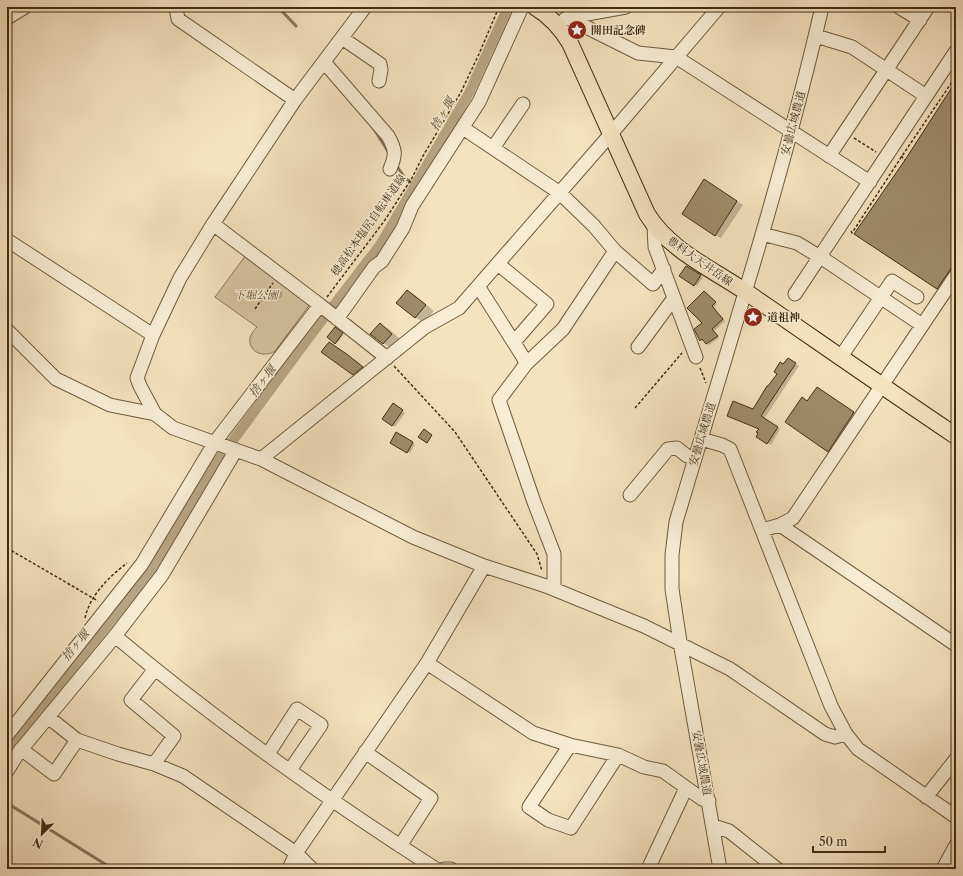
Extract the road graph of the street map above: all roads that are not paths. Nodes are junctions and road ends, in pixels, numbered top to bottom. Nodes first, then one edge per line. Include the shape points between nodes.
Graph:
1 (25, 7) edge
2 (176, 7) edge
3 (365, 7) edge
4 (522, 7) edge
5 (535, 7) edge
6 (626, 7) edge
7 (719, 7) edge
8 (822, 7) edge
9 (899, 7) edge
10 (928, 7) edge
11 (7, 18) edge
12 (563, 20) junction
13 (920, 20) junction
14 (816, 36) junction
15 (342, 38) junction
16 (956, 51) edge
17 (676, 57) junction
18 (324, 62) junction
19 (887, 70) junction
20 (379, 81) dead end
21 (926, 96) junction
22 (295, 100) junction
23 (523, 104) dead end
24 (463, 128) junction
25 (791, 132) junction
26 (611, 134) junction
27 (493, 148) junction
28 (829, 156) junction
29 (390, 169) dead end
30 (870, 182) junction
31 (560, 192) junction
32 (213, 224) junction
33 (654, 226) junction
34 (762, 234) junction
35 (7, 240) edge
36 (615, 251) junction
37 (820, 256) junction
38 (498, 264) junction
39 (664, 269) junction
40 (956, 275) edge
41 (478, 286) junction
42 (745, 292) junction
43 (795, 294) dead end
44 (881, 297) junction
45 (917, 297) dead end
46 (674, 298) junction
47 (322, 304) junction
48 (337, 319) junction
49 (922, 325) junction
50 (7, 330) edge
51 (153, 335) junction
52 (514, 342) junction
53 (638, 347) dead end
54 (696, 357) road end
55 (387, 358) junction
56 (840, 358) junction
57 (526, 364) junction
58 (881, 386) junction
59 (155, 414) junction
60 (956, 436) edge
61 (701, 439) junction
62 (217, 443) junction
63 (234, 450) junction
64 (687, 456) dead end
65 (261, 459) junction
66 (630, 495) dead end
67 (780, 525) junction
68 (762, 530) junction
69 (484, 566) junction
70 (550, 588) junction
71 (115, 636) junction
72 (680, 642) junction
73 (956, 645) edge
74 (427, 662) junction
75 (155, 669) junction
76 (48, 717) junction
77 (846, 734) junction
78 (7, 736) edge
79 (77, 740) junction
80 (570, 745) junction
81 (21, 749) junction
82 (366, 752) junction
83 (268, 754) junction
84 (618, 755) junction
85 (956, 759) edge
86 (154, 764) junction
87 (290, 770) junction
88 (7, 771) edge
89 (686, 788) junction
90 (926, 797) junction
91 (332, 801) junction
92 (708, 801) junction
93 (956, 817) edge
94 (713, 826) junction
95 (956, 845) edge
96 (400, 846) junction
97 (296, 853) junction
98 (289, 869) edge
99 (312, 869) edge
100 (436, 869) edge
101 (444, 869) edge
102 (451, 869) edge
103 (648, 869) edge
104 (720, 869) edge
105 (777, 869) edge
106 (943, 869) edge

1 - 11 street
2 - 22 street via 178,19
3 - 15 street
4 - 24 street via 479,102
5 - 12 main road, 豊科大天井岳線
6 - 12 street
7 - 17 street
8 - 14 street, 安曇広域農道
9 - 13 street
10 - 13 street
12 - 17 street via 576,22 638,53
12 - 26 main road, 豊科大天井岳線 via 565,33
13 - 19 street
14 - 19 street via 852,47
14 - 25 street, 安曇広域農道
15 - 18 street
15 - 20 street via 380,64
16 - 21 street
17 - 25 street
17 - 26 street
18 - 22 street
18 - 29 street via 388,136 394,146 395,158
19 - 21 street
19 - 28 street
21 - 30 street
22 - 32 street
23 - 27 street
24 - 27 street
24 - 48 street via 412,206 403,228 382,261 374,267
25 - 28 street
25 - 34 street, 安曇広域農道
26 - 31 street
26 - 33 main road, 豊科大天井岳線
27 - 31 street
28 - 30 street
30 - 37 street
31 - 36 street
31 - 38 street
32 - 47 street via 279,275
32 - 51 street via 180,278
33 - 39 street via 655,247
33 - 42 main road, 豊科大天井岳線 via 695,260
34 - 37 street via 797,242
34 - 42 street, 安曇広域農道
35 - 51 street
36 - 39 street via 653,284
36 - 57 street via 563,329
37 - 43 street
37 - 44 street
38 - 41 street
38 - 52 street via 547,304
39 - 46 street
40 - 49 street
41 - 52 street
41 - 55 street via 459,308 425,327
42 - 56 main road, 豊科大天井岳線
42 - 61 street, 安曇広域農道
44 - 45 street via 892,281
44 - 49 street
44 - 56 street
46 - 53 street
46 - 54 street
47 - 48 street
47 - 62 street
48 - 55 street
49 - 58 street
50 - 59 street via 56,379 110,405
51 - 59 street via 137,378
52 - 57 street
55 - 65 street
56 - 58 main road, 豊科大天井岳線
57 - 70 street via 499,400 554,554
58 - 60 main road, 豊科大天井岳線
58 - 67 street via 793,518
59 - 62 street via 173,428
61 - 68 street via 730,449
61 - 72 street, 安曇広域農道 via 676,522 672,555 672,590
62 - 63 street
62 - 78 street via 142,564
63 - 65 street
63 - 71 street via 162,575
64 - 66 street via 677,448 668,449
65 - 69 street via 413,537
67 - 68 street
67 - 73 street
68 - 77 street via 828,700
69 - 70 street
69 - 74 street
70 - 72 street
71 - 75 street
71 - 76 street
72 - 77 street via 730,669 825,734 835,737
72 - 92 street, 安曇広域農道
74 - 80 street via 533,733
74 - 82 street
75 - 83 street
75 - 86 street via 131,700 174,736
76 - 79 street
76 - 81 street
77 - 90 street via 858,749
79 - 81 street via 54,774
79 - 86 street
80 - 84 street
80 - 84 street via 529,807 548,820 571,828
81 - 88 street
82 - 91 street
82 - 96 street via 431,798
83 - 87 street
83 - 87 street via 297,709 321,725
84 - 89 street via 644,767 663,771
85 - 90 street
86 - 97 street via 183,776
87 - 91 street
89 - 92 street
89 - 103 street
90 - 93 street
91 - 96 street
91 - 97 street
92 - 94 street, 安曇広域農道
94 - 104 street, 安曇広域農道
94 - 105 street via 729,831
95 - 106 street
96 - 100 street
97 - 98 street
97 - 99 street
101 - 102 street

